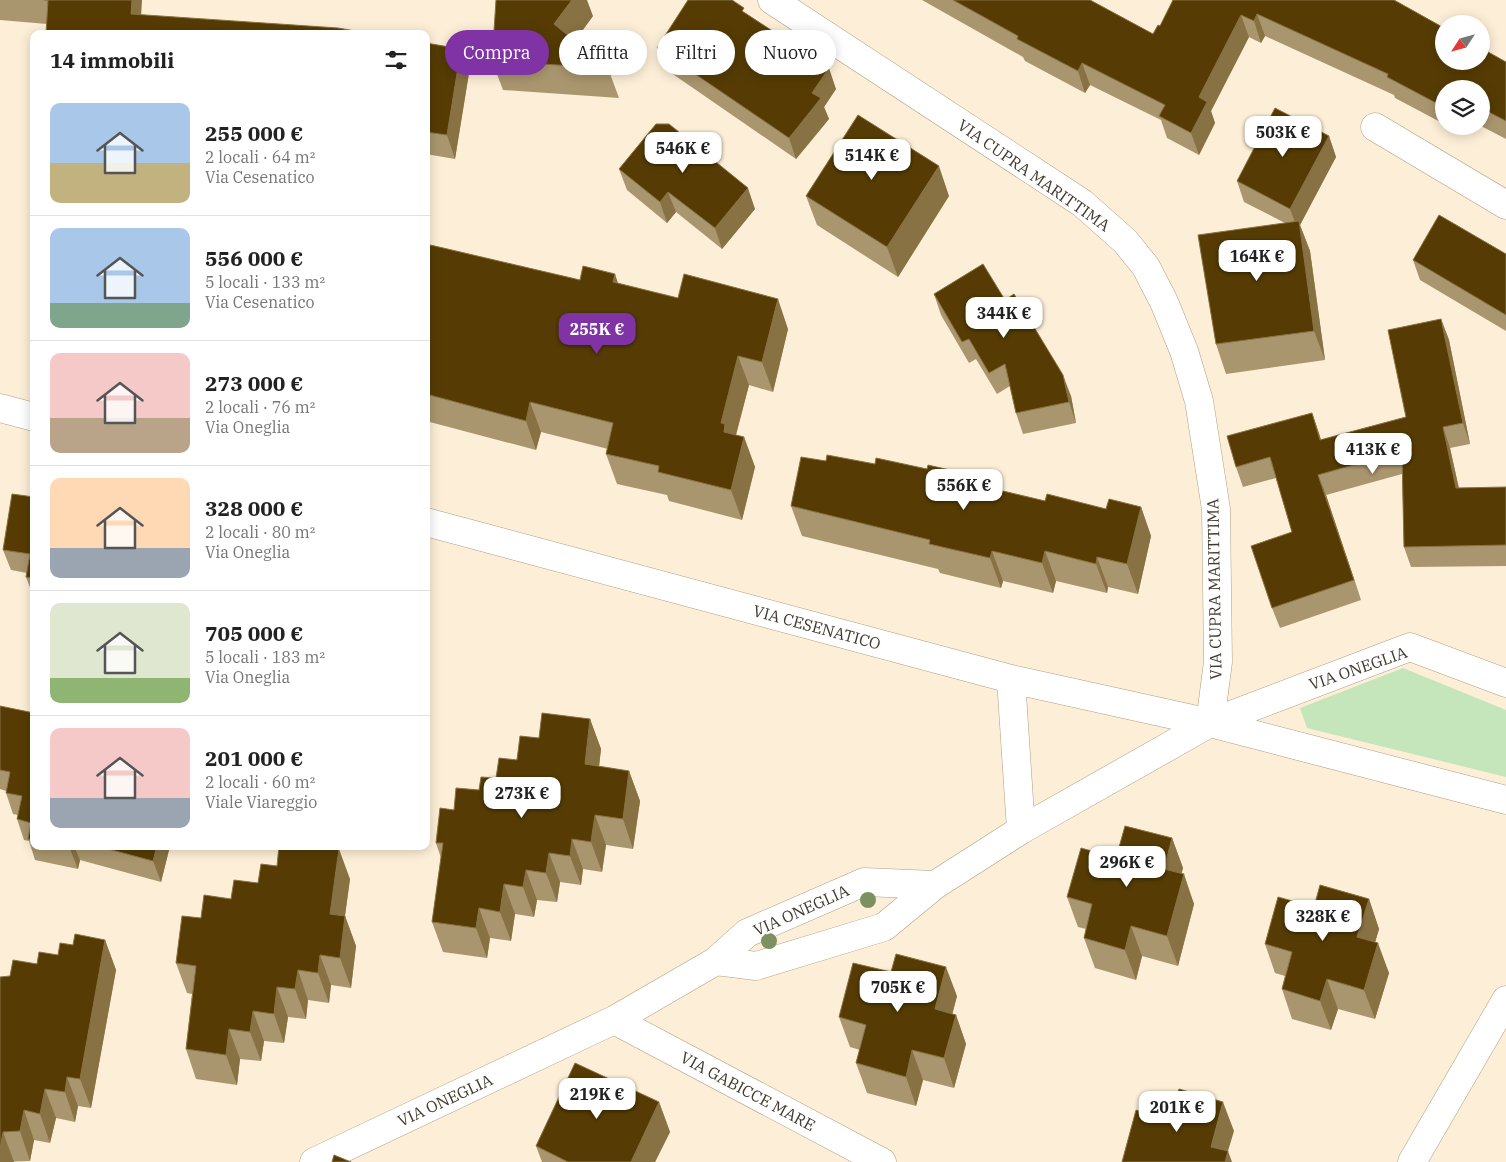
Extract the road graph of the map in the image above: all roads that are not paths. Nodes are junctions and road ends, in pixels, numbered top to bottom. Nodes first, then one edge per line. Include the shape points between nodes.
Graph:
1 (772, 0) edge
2 (1375, 127) dead end
3 (1506, 205) edge
4 (0, 408) edge
5 (30, 416) edge
6 (430, 523) edge
7 (1011, 679) junction
8 (1506, 683) edge
9 (1210, 723) junction
10 (1506, 800) edge
11 (1021, 830) junction
12 (935, 885) junction
13 (716, 961) junction
14 (1506, 1000) edge
15 (614, 1020) junction
16 (314, 1162) edge
17 (882, 1162) edge
18 (1412, 1162) edge

1 - 9 street, VIA CUPRA MARITTIMA via 1082,204 1126,241 1146,267 1184,351 1200,401 1214,499 1218,662
2 - 3 street
4 - 5 street
6 - 7 street, VIA CESENATICO
7 - 9 street, VIA CESENATICO
7 - 11 street
8 - 9 street, VIA ONEGLIA via 1410,647
9 - 10 street
9 - 11 street, VIA ONEGLIA
11 - 12 street, VIA ONEGLIA
12 - 13 street via 884,927 756,966
12 - 13 street, VIA ONEGLIA via 864,882 747,934
13 - 15 street, VIA ONEGLIA
14 - 18 street
15 - 16 street, VIA ONEGLIA
15 - 17 street, VIA GABICCE MARE

